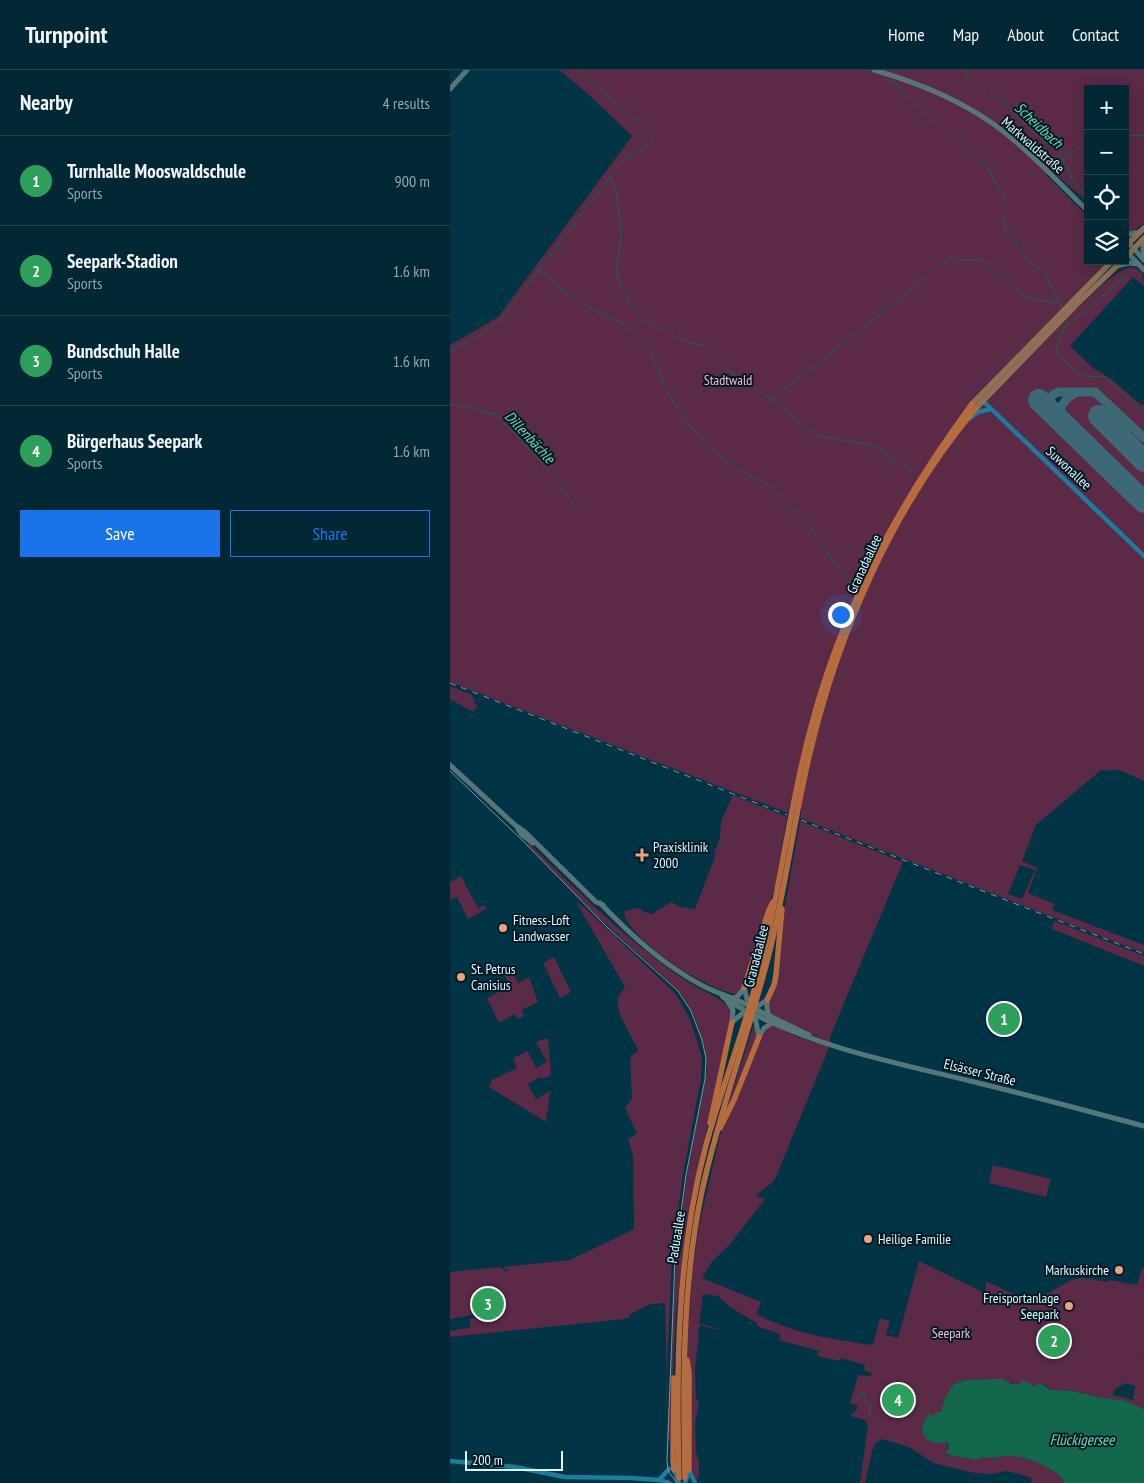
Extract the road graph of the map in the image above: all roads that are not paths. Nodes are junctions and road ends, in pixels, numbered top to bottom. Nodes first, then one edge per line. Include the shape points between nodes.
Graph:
1 (467, 70) edge
2 (874, 70) edge
3 (450, 89) edge
4 (1084, 207) edge
5 (1142, 230) edge
6 (1129, 234) edge
7 (1144, 238) edge
8 (1129, 246) edge
9 (1129, 249) edge
10 (1134, 249) junction
11 (1129, 252) edge
12 (1144, 258) edge
13 (1138, 264) junction
14 (1108, 265) edge
15 (1117, 266) joint
16 (1144, 270) edge
17 (989, 393) junction
18 (980, 399) junction
19 (974, 406) junction
20 (991, 409) junction
21 (966, 419) junction
22 (1144, 556) edge
23 (450, 765) edge
24 (796, 805) junction
25 (586, 892) junction
26 (779, 898) junction
27 (603, 905) junction
28 (610, 907) dead end
29 (612, 914) junction
30 (744, 988) junction
31 (730, 999) junction
32 (767, 1000) junction
33 (752, 1010) junction
34 (770, 1016) junction
35 (732, 1022) junction
36 (772, 1023) junction
37 (743, 1035) junction
38 (759, 1037) junction
39 (810, 1038) junction
40 (1144, 1126) edge
41 (716, 1134) junction
42 (706, 1147) junction
43 (684, 1346) junction
44 (678, 1359) junction
45 (450, 1461) edge
46 (690, 1470) junction
47 (679, 1478) edge
48 (657, 1482) edge
49 (669, 1483) edge
50 (695, 1483) edge

1 - 3 main road
2 - 4 main road, Markwaldstraße via 936,91 982,117 1024,150
5 - 6 main road
5 - 8 main road
7 - 10 main road
7 - 12 main road
9 - 10 main road
10 - 12 main road
11 - 13 main road
13 - 15 main road
13 - 16 main road
14 - 18 main road, Granadaallee
15 - 17 main road, Granadaallee
17 - 18 main road, Granadaallee
17 - 20 street
18 - 19 main road, Granadaallee
18 - 20 street, Suwonallee
19 - 21 highway, Granadaallee
19 - 24 highway, Granadaallee via 919,481 869,571 822,689 805,750
20 - 21 street
20 - 22 street, Suwonallee
21 - 24 highway, Granadaallee via 904,512 863,594 820,714
23 - 25 main road, Elsässer Straße
24 - 26 highway, Granadaallee
25 - 27 main road, Elsässer Straße
25 - 27 main road, Elsässer Straße via 596,896
26 - 30 highway via 769,910
26 - 32 highway via 782,918 776,975
26 - 33 highway, Granadaallee
27 - 29 main road, Elsässer Straße
28 - 29 main road
29 - 31 main road, Elsässer Straße via 651,953 685,976
30 - 31 main road via 738,996
30 - 33 main road
31 - 33 main road, Elsässer Straße
31 - 35 main road
32 - 33 main road
32 - 34 main road
33 - 34 main road, Elsässer Straße
33 - 35 main road
33 - 36 main road, Elsässer Straße
33 - 37 highway, Paduaallee
33 - 38 main road
34 - 39 main road, Elsässer Straße
35 - 42 highway
36 - 38 main road
36 - 39 main road, Elsässer Straße
37 - 41 highway, Paduaallee
37 - 42 highway, Paduaallee
38 - 41 highway
39 - 40 main road, Elsässer Straße via 868,1057
41 - 43 highway, Paduaallee via 694,1238
42 - 44 highway, Paduaallee via 684,1268
43 - 46 highway via 689,1373
43 - 47 highway, Paduaallee
44 - 47 highway, Paduaallee
44 - 47 highway via 673,1396 673,1460
45 - 48 street via 515,1467 564,1476 623,1477
46 - 47 street
46 - 50 street
47 - 48 street
48 - 49 street

